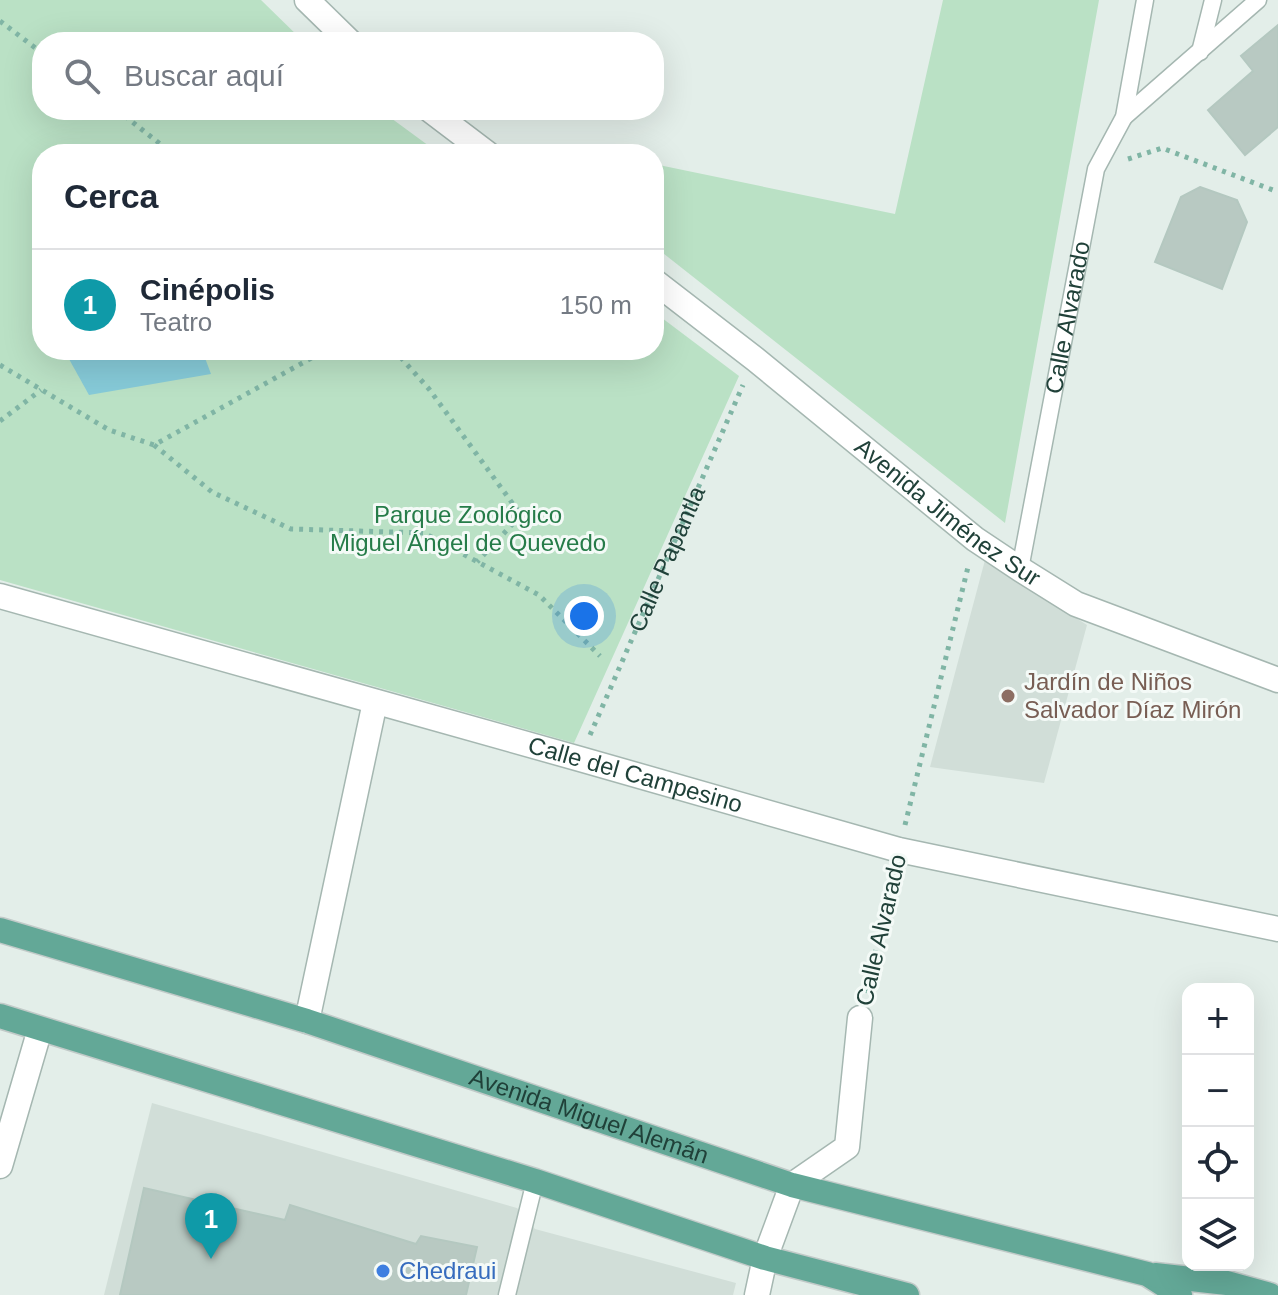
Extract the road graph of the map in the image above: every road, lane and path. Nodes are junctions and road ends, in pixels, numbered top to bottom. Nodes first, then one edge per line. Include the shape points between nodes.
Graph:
1 (307, 0) edge
2 (1145, 0) edge
3 (1213, 0) edge
4 (1258, 0) edge
5 (0, 21) edge
6 (340, 32) edge
7 (32, 45) edge
8 (1200, 52) junction
9 (1124, 117) junction
10 (130, 120) edge
11 (443, 120) edge
12 (160, 144) edge
13 (475, 144) edge
14 (1096, 169) junction
15 (1278, 192) edge
16 (664, 289) edge
17 (755, 359) junction
18 (308, 360) edge
19 (403, 360) edge
20 (0, 365) edge
21 (41, 390) junction
22 (0, 421) edge
23 (154, 445) junction
24 (975, 539) junction
25 (477, 562) junction
26 (1020, 569) junction
27 (0, 596) edge
28 (600, 656) dead end
29 (1278, 680) edge
30 (375, 702) junction
31 (580, 759) junction
32 (899, 850) junction
33 (1278, 929) edge
34 (0, 930) edge
35 (0, 1016) edge
36 (860, 1018) joint
37 (307, 1021) junction
38 (40, 1029) junction
39 (1, 1162) edge
40 (535, 1181) junction
41 (792, 1185) junction
42 (765, 1258) junction
43 (1147, 1274) junction
44 (507, 1295) edge
45 (757, 1295) edge
46 (907, 1295) edge
47 (1180, 1295) edge
48 (1270, 1295) edge

1 - 6 street
2 - 9 lane, Calle Alvarado
3 - 8 lane
4 - 8 lane, Calle Alvarado
5 - 7 path
8 - 9 lane, Calle Alvarado
9 - 14 lane, Calle Alvarado
10 - 12 path
11 - 13 street
14 - 15 path via 1162,148
14 - 26 lane, Calle Alvarado
16 - 17 street, Avenida Jiménez Sur
17 - 24 street, Avenida Jiménez Sur
17 - 31 path, Calle Papantla
18 - 23 path
19 - 25 path via 521,515
20 - 21 path
21 - 22 path
21 - 23 path via 109,430
23 - 25 path via 212,492 291,529 424,533
24 - 26 street, Avenida Jiménez Sur
24 - 32 path, Calle Alvarado
25 - 28 path via 539,595
26 - 29 street, Avenida Jiménez Sur via 1076,604
27 - 30 street, Calle del Campesino
30 - 31 street, Calle del Campesino
30 - 37 street
31 - 32 street, Calle del Campesino
32 - 33 street, Calle del Campesino
32 - 36 path, Calle Alvarado
34 - 37 main road, Avenida Miguel Alemán
35 - 38 main road
36 - 41 street, Calle Alvarado via 847,1147
37 - 41 main road, Avenida Miguel Alemán
38 - 39 street
38 - 40 main road
40 - 42 main road
40 - 44 lane
41 - 42 street
41 - 43 main road, Avenida Miguel Alemán
42 - 45 street
42 - 46 main road
43 - 47 main road, Avenida Miguel Alemán
43 - 48 main road via 1227,1283

